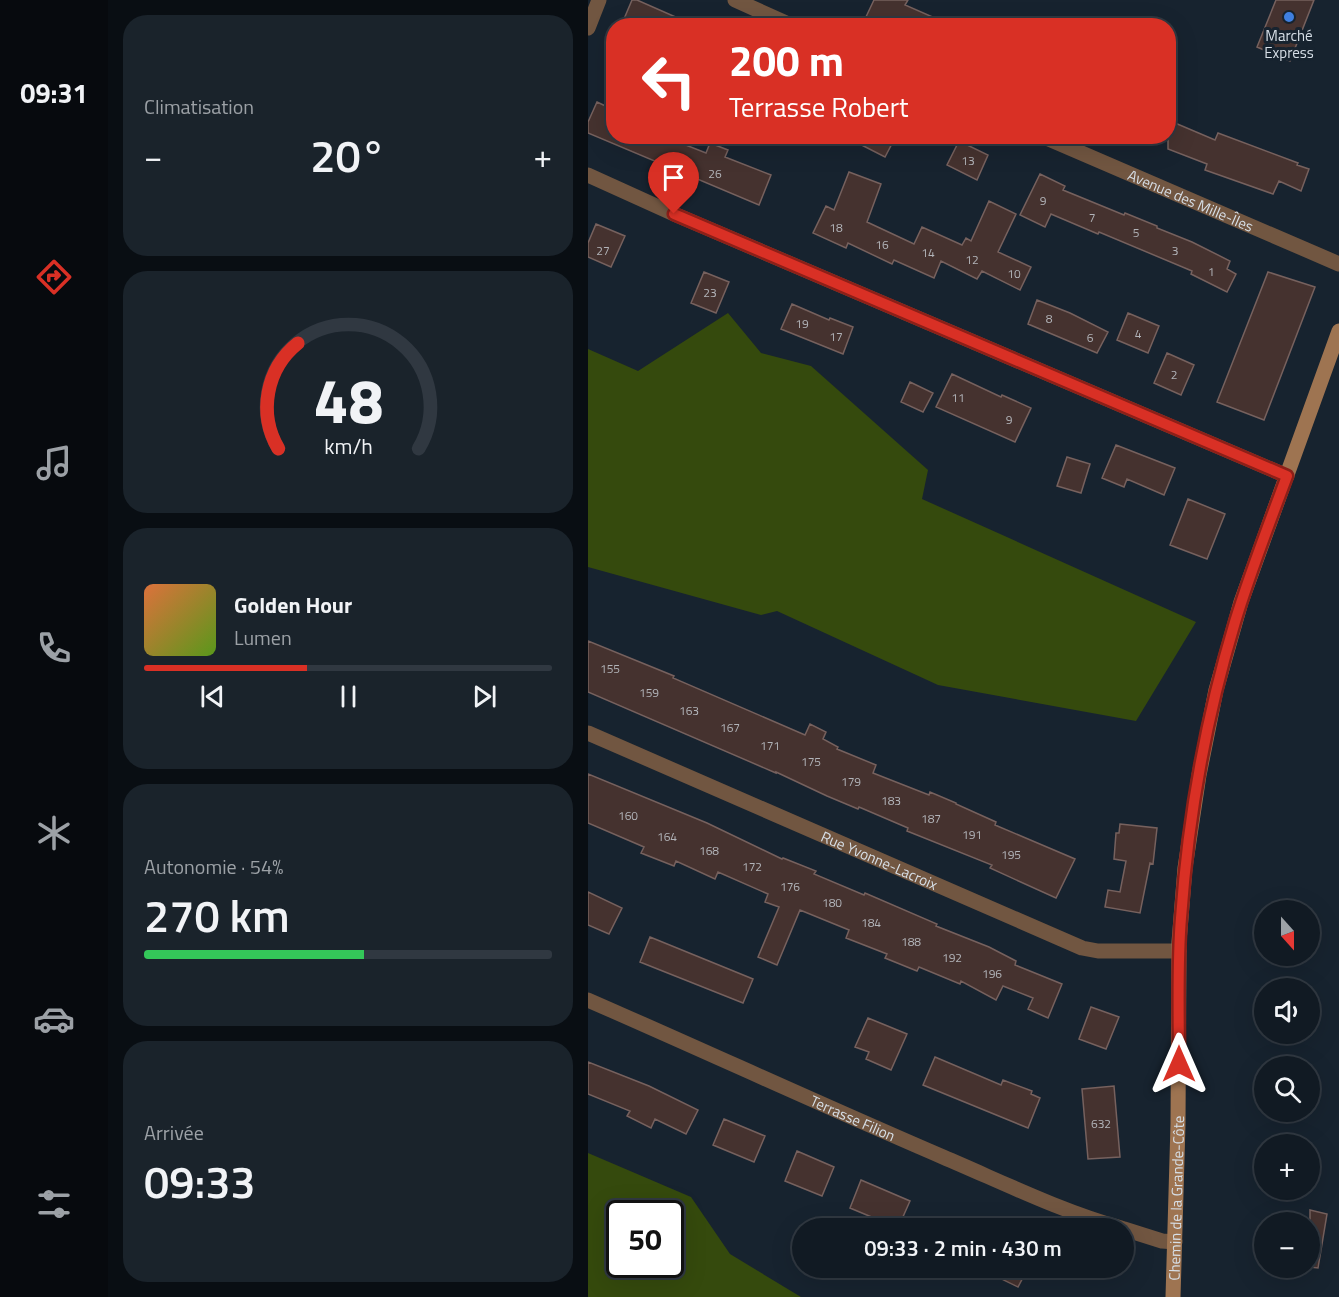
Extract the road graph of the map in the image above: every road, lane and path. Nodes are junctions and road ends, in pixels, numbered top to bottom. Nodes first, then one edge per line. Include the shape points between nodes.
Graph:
1 (599, 0) edge
2 (735, 0) edge
3 (775, 18) edge
4 (588, 28) edge
5 (1061, 144) edge
6 (588, 175) edge
7 (1339, 264) edge
8 (1339, 332) edge
9 (1287, 476) junction
10 (588, 733) edge
11 (1179, 951) junction
12 (588, 1000) edge
13 (1092, 1218) edge
14 (1134, 1233) edge
15 (1175, 1242) junction
16 (1173, 1297) edge

1 - 4 street
2 - 3 street
5 - 7 street, Avenue des Mille-Îles
6 - 9 street
8 - 9 main road, Chemin de la Grande-Côte
9 - 11 main road, Chemin de la Grande-Côte via 1241,602 1216,690 1192,820
10 - 11 street, Rue Yvonne-Lacroix via 1074,945 1098,951
11 - 15 main road, Chemin de la Grande-Côte
12 - 13 street, Terrasse Filion via 871,1127
14 - 15 street, Terrasse Filion
15 - 16 main road, Chemin de la Grande-Côte

